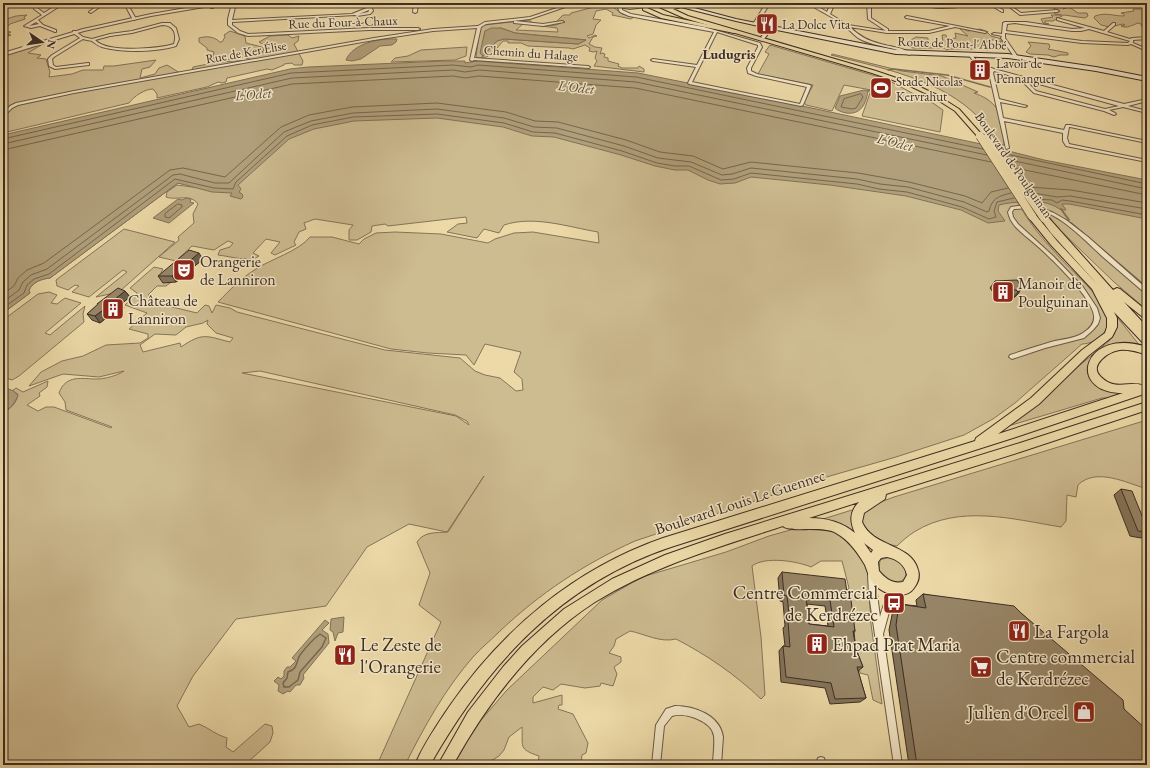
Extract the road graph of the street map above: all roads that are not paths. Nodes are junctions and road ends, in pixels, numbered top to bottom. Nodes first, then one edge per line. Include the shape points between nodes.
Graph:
1 (11, 3) edge
2 (62, 3) edge
3 (80, 3) edge
4 (87, 3) edge
5 (125, 3) edge
6 (245, 3) edge
7 (372, 3) edge
8 (416, 3) edge
9 (575, 3) edge
10 (589, 3) edge
11 (603, 3) edge
12 (691, 3) edge
13 (752, 3) edge
14 (810, 3) edge
15 (833, 3) edge
16 (869, 3) edge
17 (920, 3) edge
18 (971, 3) edge
19 (985, 3) edge
20 (1069, 3) edge
21 (20, 4) edge
22 (103, 4) edge
23 (221, 4) edge
24 (234, 4) edge
25 (991, 4) edge
26 (658, 5) edge
27 (1008, 5) junction
28 (15, 6) dead end
29 (621, 6) junction
30 (645, 6) edge
31 (682, 6) junction
32 (35, 8) dead end
33 (191, 8) junction
34 (370, 8) junction
35 (628, 8) junction
36 (1057, 11) dead end
37 (91, 12) dead end
38 (415, 12) dead end
39 (1002, 12) dead end
40 (627, 14) junction
41 (828, 14) junction
42 (44, 15) junction
43 (353, 15) junction
44 (718, 15) junction
45 (907, 16) dead end
46 (134, 19) junction
47 (1058, 19) dead end
48 (36, 20) junction
49 (230, 21) junction
50 (515, 21) junction
51 (562, 22) dead end
52 (754, 24) junction
53 (1114, 24) dead end
54 (40, 25) junction
55 (480, 26) junction
56 (848, 26) junction
57 (955, 26) junction
58 (771, 27) junction
59 (1089, 28) junction
60 (55, 31) dead end
61 (716, 31) junction
62 (734, 31) junction
63 (890, 32) junction
64 (984, 32) dead end
65 (1003, 32) junction
66 (1105, 32) junction
67 (78, 34) junction
68 (994, 34) dead end
69 (764, 37) junction
70 (1147, 38) edge
71 (92, 40) junction
72 (1131, 42) junction
73 (173, 46) junction
74 (178, 47) dead end
75 (1147, 50) edge
76 (909, 54) junction
77 (970, 54) junction
78 (3, 55) edge
79 (1016, 57) junction
80 (653, 60) dead end
81 (88, 64) dead end
82 (698, 66) junction
83 (588, 67) dead end
84 (992, 70) junction
85 (1027, 79) junction
86 (1147, 79) edge
87 (997, 100) junction
88 (1147, 100) edge
89 (1025, 106) dead end
90 (1124, 106) junction
91 (1105, 110) junction
92 (1147, 112) edge
93 (1114, 114) dead end
94 (3, 116) edge
95 (1002, 118) junction
96 (1065, 132) junction
97 (1147, 142) edge
98 (1007, 148) dead end
99 (1147, 161) edge
100 (1068, 246) junction
101 (1096, 289) junction
102 (1147, 292) edge
103 (1147, 316) edge
104 (1147, 332) edge
105 (1147, 342) edge
106 (1147, 351) edge
107 (1012, 357) dead end
108 (1147, 388) edge
109 (1147, 406) edge
110 (975, 445) junction
111 (897, 485) junction
112 (772, 525) junction
113 (887, 551) junction
114 (872, 566) junction
115 (897, 589) junction
116 (879, 632) junction
117 (422, 765) edge
118 (445, 765) edge
119 (656, 765) edge
120 (717, 765) edge
121 (898, 765) edge

1 - 21 street
2 - 3 street
2 - 21 street
2 - 42 street
4 - 22 street
5 - 22 street
5 - 46 street
6 - 24 street
7 - 34 street
8 - 38 street
9 - 50 street via 532,18
10 - 11 street
11 - 29 street
11 - 29 street
12 - 31 main road
12 - 44 main road, Route de Pont-l'Abbé
13 - 52 street via 765,8
14 - 41 street
15 - 41 street
16 - 63 street via 869,18
17 - 18 street via 934,7
19 - 25 street
20 - 27 street
21 - 28 street
22 - 37 street
23 - 24 street
23 - 33 street
23 - 33 street
24 - 49 street
25 - 27 street
25 - 39 street
26 - 31 main road
26 - 35 street
26 - 62 main road, Boulevard de Poulguinan
27 - 36 street via 1020,14
29 - 35 street
29 - 40 street via 621,11
30 - 35 street
30 - 62 main road via 661,16
31 - 44 main road, Route de Pont-l'Abbé
31 - 69 main road, Boulevard de Poulguinan via 681,11 686,14
32 - 42 street
33 - 46 street
34 - 43 street
34 - 43 street via 370,15
35 - 40 street via 625,11
40 - 61 street
41 - 56 street
42 - 48 street
43 - 49 street
44 - 52 main road, Route de Pont-l'Abbé
45 - 57 street
46 - 67 street
47 - 59 street
48 - 54 street
48 - 54 street via 26,26
49 - 55 street, Rue du Four-à-Chaux via 239,32 255,35
50 - 51 street via 518,24 543,25
50 - 55 street
52 - 58 main road, Route de Pont-l'Abbé
53 - 66 street
54 - 60 street
55 - 83 street, Chemin du Halage via 473,60
55 - 94 street, Rue de Ker Élise via 433,30 74,92 17,104
56 - 63 street
56 - 76 street via 854,34 862,38
57 - 63 street via 929,32
57 - 64 street
58 - 69 main road
58 - 76 main road, Route de Pont-l'Abbé
59 - 65 street via 1068,29 1010,22 1005,23
59 - 66 street
61 - 82 street
61 - 82 street via 760,45 749,68 751,73 809,86 801,105 690,83
62 - 101 main road, Boulevard de Poulguinan, bridge via 912,85 952,107 980,136 1046,235
65 - 68 street
65 - 72 street via 1082,42
65 - 79 street
66 - 72 street
67 - 71 street
67 - 78 street
67 - 81 street via 50,59 51,66 55,68
69 - 100 main road, Boulevard de Poulguinan, bridge via 894,74 929,88 964,110 975,119 1044,218
70 - 72 street
71 - 73 street via 101,46 122,49
71 - 73 street via 168,24 177,35
72 - 75 street
73 - 74 street
76 - 77 main road, Route de Pont-l'Abbé
77 - 79 main road, Route de Pont-l'Abbé
77 - 84 street via 977,64
79 - 86 main road, Route de Pont-l'Abbé
80 - 82 street
84 - 85 street
84 - 87 street
85 - 90 street
85 - 91 street via 1026,83 1035,92
87 - 89 street
87 - 95 street
88 - 90 street
90 - 91 street
90 - 92 street
91 - 93 street
95 - 96 street
95 - 98 street
96 - 97 street via 1066,126 1070,126
96 - 99 street via 1067,145
100 - 103 main road
100 - 104 main road, Boulevard de Poulguinan
101 - 105 main road, Boulevard de Poulguinan
101 - 110 main road via 1112,318 1109,335 1035,401
102 - 107 street via 1059,218 1033,208 1014,208 1010,212 1014,221 1071,278 1093,304 1097,319 1085,335
106 - 108 main road via 1129,346 1114,347 1097,359 1092,370 1099,382 1111,388
108 - 110 main road, Boulevard Louis Le Guennec via 1069,416
109 - 111 main road, Boulevard Louis Le Guennec
110 - 117 main road, Boulevard Louis Le Guennec via 658,546 595,576 537,616 490,663 452,713
111 - 112 main road, Boulevard Louis Le Guennec
111 - 113 main road via 867,503 860,509 857,518 865,537
112 - 114 main road via 813,522 838,528 856,540
112 - 118 main road, Boulevard Louis Le Guennec via 649,567 573,610 553,626 507,673 477,711
113 - 114 main road via 874,556
113 - 115 main road via 898,554 912,568 911,584 903,589
114 - 115 main road via 879,581
114 - 116 street
115 - 116 street via 888,603
116 - 121 street
119 - 120 street via 660,725 669,712 678,710 699,716 715,728 718,735

